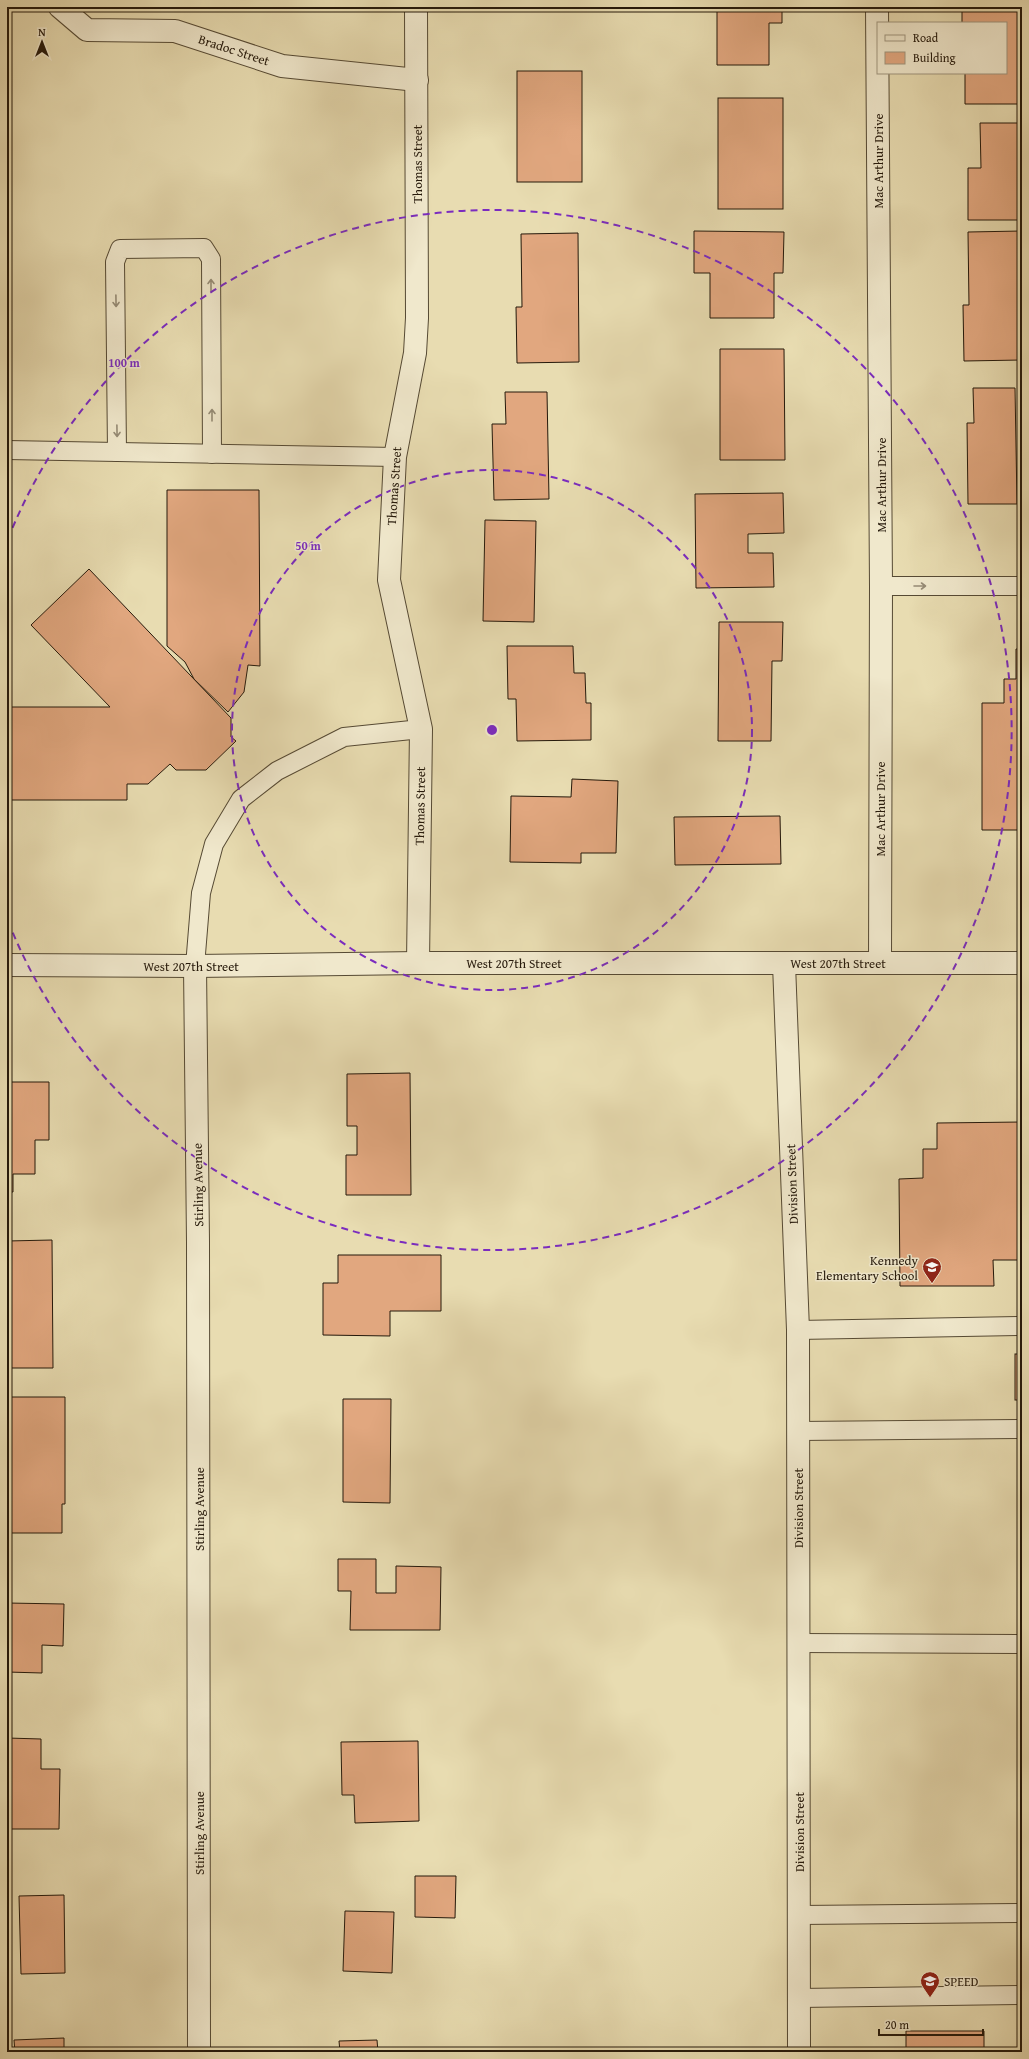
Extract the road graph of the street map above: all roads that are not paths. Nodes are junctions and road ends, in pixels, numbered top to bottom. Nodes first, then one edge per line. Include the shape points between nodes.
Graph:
1 (60, 7) edge
2 (416, 7) edge
3 (877, 7) edge
4 (877, 22) edge
5 (877, 74) edge
6 (417, 80) junction
7 (7, 450) edge
8 (117, 452) junction
9 (212, 454) junction
10 (395, 457) junction
11 (881, 586) junction
12 (1022, 586) edge
13 (421, 729) junction
14 (418, 963) junction
15 (880, 963) junction
16 (1022, 963) edge
17 (784, 964) junction
18 (7, 965) edge
19 (195, 966) junction
20 (1022, 1326) edge
21 (798, 1330) junction
22 (1022, 1429) edge
23 (798, 1431) junction
24 (798, 1643) junction
25 (1022, 1644) edge
26 (1022, 1913) edge
27 (799, 1915) junction
28 (1022, 1995) edge
29 (799, 1998) junction
30 (199, 2052) edge
31 (799, 2052) edge

1 - 6 street, Bradoc Street via 87,30 175,31 282,66
2 - 6 street, Thomas Street
3 - 4 street, Mac Arthur Drive
5 - 11 street, Mac Arthur Drive
6 - 10 street, Thomas Street via 417,318 414,354
7 - 8 lane
8 - 9 lane
9 -> 8 lane via 211,259 204,248 120,249 115,262
9 - 10 lane
10 - 13 street, Thomas Street via 388,580
11 -> 12 lane
11 - 15 street, Mac Arthur Drive
13 - 14 street, Thomas Street
13 - 19 lane via 344,737 277,771 241,799 214,844 201,893
14 - 17 street, West 207th Street
14 - 19 street, West 207th Street
15 - 16 street, West 207th Street
15 - 17 street, West 207th Street
17 - 21 street, Division Street
18 - 19 street, West 207th Street
19 - 30 street, Stirling Avenue
20 - 21 lane
21 - 23 street, Division Street
22 - 23 lane
23 - 24 street, Division Street
24 - 25 lane
24 - 27 street, Division Street
26 - 27 lane
27 - 29 street, Division Street
28 - 29 lane
29 - 31 street, Division Street

